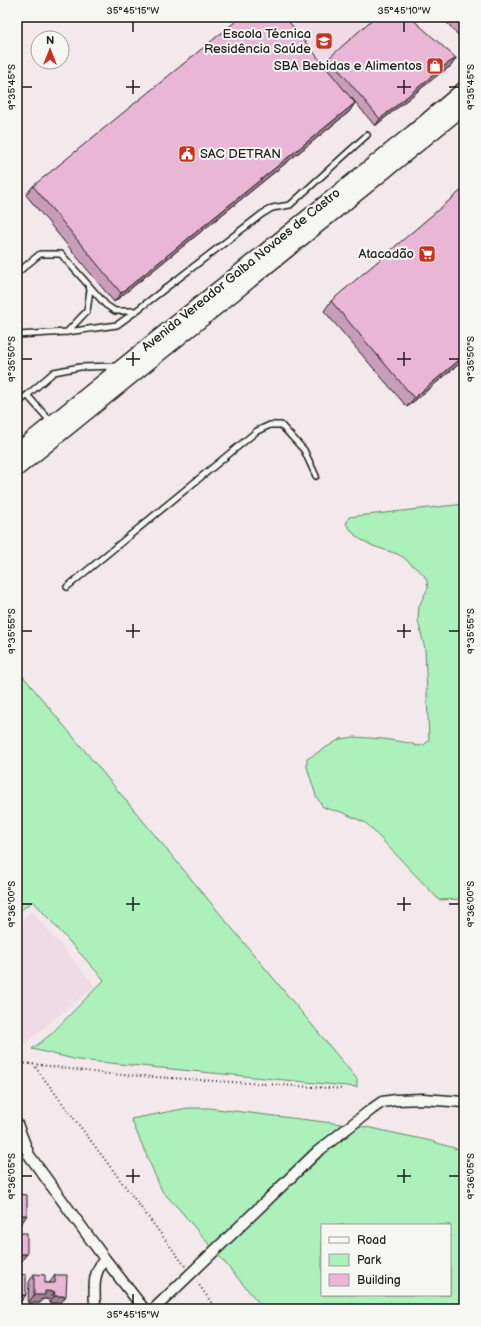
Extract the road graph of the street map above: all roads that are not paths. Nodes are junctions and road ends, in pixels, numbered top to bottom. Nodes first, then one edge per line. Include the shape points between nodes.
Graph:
1 (464, 89) edge
2 (464, 107) edge
3 (367, 135) dead end
4 (17, 273) edge
5 (89, 286) junction
6 (136, 311) junction
7 (67, 332) junction
8 (17, 335) edge
9 (122, 366) junction
10 (27, 395) junction
11 (17, 404) edge
12 (51, 422) junction
13 (61, 433) junction
14 (17, 451) edge
15 (17, 469) edge
16 (316, 476) dead end
17 (67, 587) dead end
18 (464, 1102) edge
19 (17, 1124) edge
20 (105, 1259) junction
21 (95, 1309) edge
22 (144, 1309) edge
23 (154, 1309) edge

1 - 9 street, Avenida Vereador Galba Novaes de Castro
2 - 13 street, Avenida Vereador Galba Novaes de Castro
3 - 6 lane via 290,204 272,208 262,214
4 - 5 lane via 40,254 61,254
5 - 6 lane via 115,311
5 - 7 lane via 87,311
6 - 7 lane via 117,325
7 - 8 lane
9 - 10 lane via 80,366 54,372
9 - 12 street, Avenida Vereador Galba Novaes de Castro
10 - 11 lane
10 - 12 lane
12 - 13 lane
12 - 14 street, Avenida Vereador Galba Novaes de Castro
13 - 15 street, Avenida Vereador Galba Novaes de Castro
16 - 17 lane via 304,450 281,425 270,425 257,431
18 - 23 street via 423,1099 382,1102 317,1152
19 - 20 street via 29,1155
20 - 21 street via 95,1276
20 - 22 street

